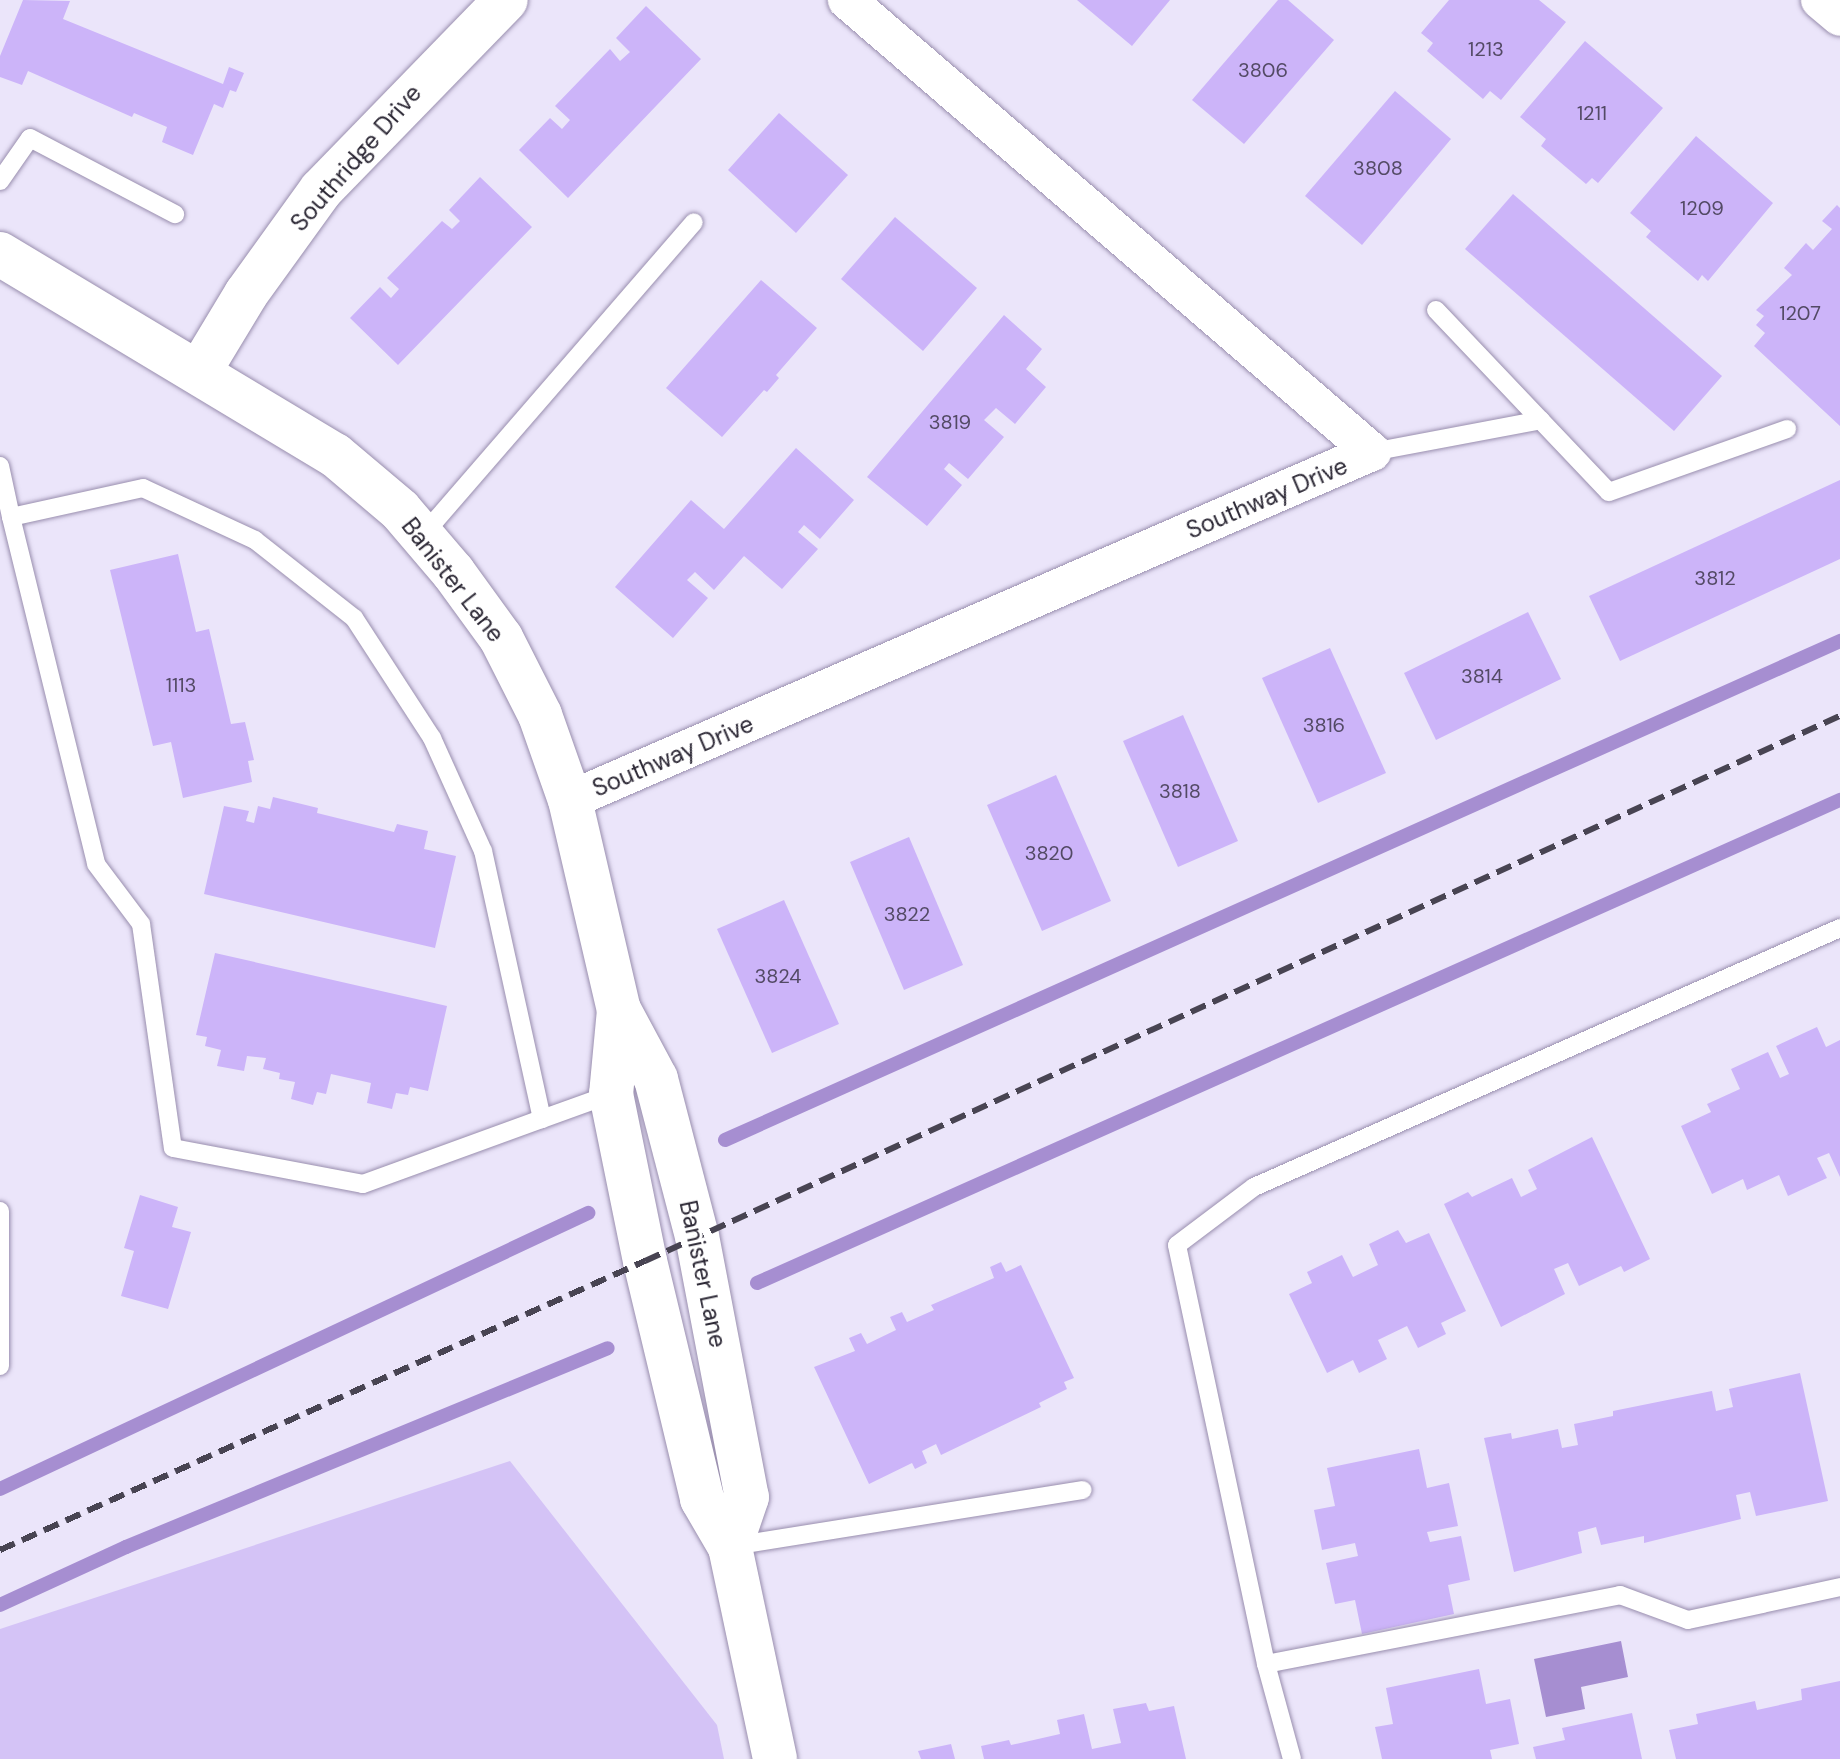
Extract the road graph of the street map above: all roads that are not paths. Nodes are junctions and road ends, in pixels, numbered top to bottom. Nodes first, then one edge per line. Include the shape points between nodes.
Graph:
1 (506, 0) edge
2 (847, 0) edge
3 (1820, 0) edge
4 (1840, 17) edge
5 (0, 181) edge
6 (175, 214) dead end
7 (694, 222) dead end
8 (0, 254) edge
9 (1436, 310) dead end
10 (199, 372) junction
11 (1541, 420) junction
12 (1787, 429) dead end
13 (1372, 452) junction
14 (0, 466) edge
15 (11, 517) junction
16 (422, 536) junction
17 (570, 800) junction
18 (1840, 928) edge
19 (619, 1010) junction
20 (611, 1094) junction
21 (542, 1119) junction
22 (0, 1211) edge
23 (0, 1366) edge
24 (1083, 1490) dead end
25 (730, 1547) junction
26 (1840, 1587) edge
27 (1266, 1664) junction
28 (775, 1759) edge
29 (1292, 1759) edge

1 - 10 street, Southridge Drive via 321,190 246,294
2 - 13 street, Southway Drive
3 - 4 street
5 - 6 lane via 30,138
7 - 16 lane
8 - 10 street, Banister Lane
9 - 11 lane
10 - 16 street, Banister Lane via 335,455 400,510
11 - 12 lane via 1609,492
11 - 13 lane
13 - 17 street, Southway Drive
14 - 15 lane
15 - 21 lane via 143,488 255,540 354,618 432,738 483,851
15 - 21 lane via 96,864 141,924 173,1148 363,1184
16 - 17 street, Banister Lane via 501,638 540,715
17 - 19 street, Banister Lane
18 - 27 lane via 1254,1187 1177,1245
19 - 20 street, Banister Lane
19 - 25 street, Banister Lane via 656,1079 697,1236 747,1497
20 - 21 lane
20 - 25 street, Banister Lane via 702,1499
22 - 23 lane
24 - 25 lane
25 - 28 street, Banister Lane
26 - 27 lane via 1688,1620 1620,1595
27 - 29 lane

